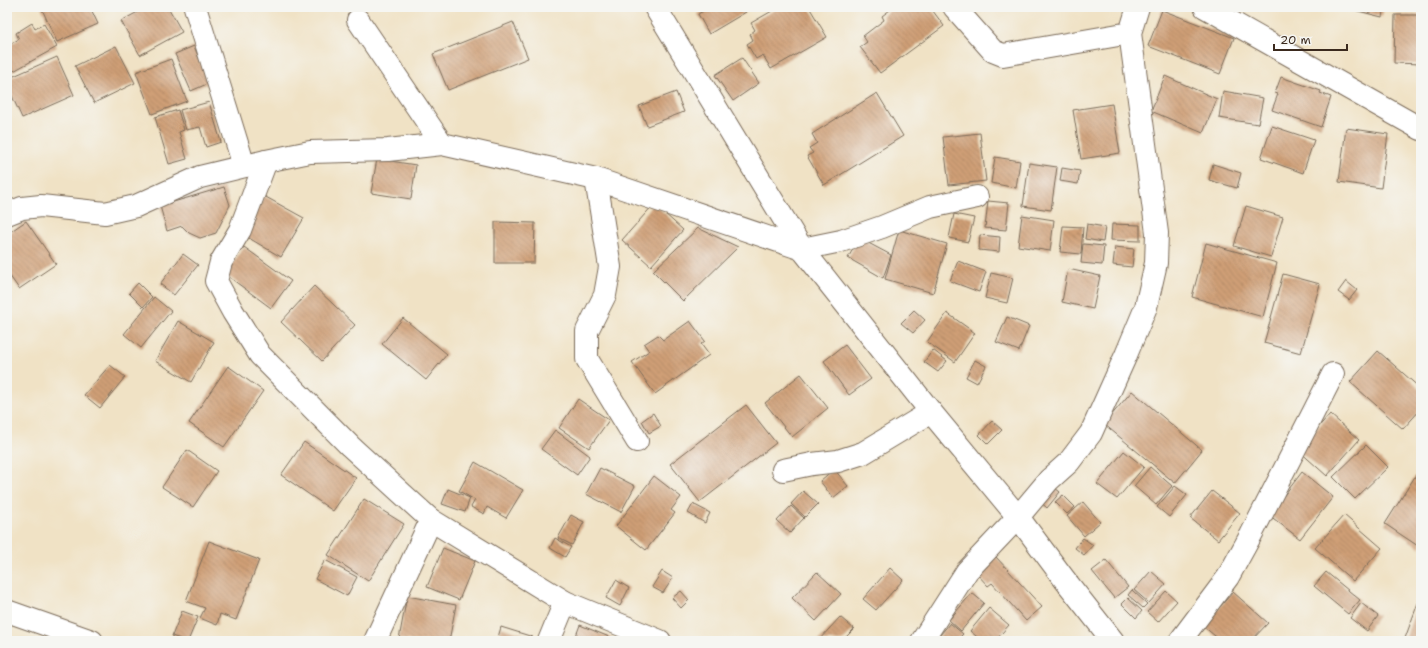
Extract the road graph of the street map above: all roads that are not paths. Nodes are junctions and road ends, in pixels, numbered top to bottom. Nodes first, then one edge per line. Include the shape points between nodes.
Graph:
1 (195, 7) edge
2 (655, 7) edge
3 (954, 7) edge
4 (1138, 7) edge
5 (1205, 7) edge
6 (358, 20) dead end
7 (1130, 33) junction
8 (1421, 129) edge
9 (442, 144) junction
10 (266, 161) junction
11 (244, 166) junction
12 (596, 179) junction
13 (977, 197) dead end
14 (7, 214) edge
15 (802, 249) junction
16 (1333, 374) dead end
17 (930, 412) junction
18 (637, 441) dead end
19 (783, 470) dead end
20 (1018, 517) junction
21 (432, 520) junction
22 (565, 602) junction
23 (7, 611) edge
24 (92, 641) edge
25 (375, 641) edge
26 (549, 641) edge
27 (660, 641) edge
28 (922, 641) edge
29 (1113, 641) edge
30 (1180, 641) edge

1 - 11 street
2 - 15 street
3 - 7 street via 993,51 1003,55
4 - 7 street
5 - 8 street
6 - 9 street
7 - 20 street via 1157,233 1156,263 1146,307 1091,433 1069,462 1049,480
9 - 10 street via 388,150 310,152
9 - 12 street
10 - 11 street
10 - 21 street via 240,230 221,262 216,281 260,355 350,446
11 - 14 street via 200,177 136,206 121,210 105,213 41,206 22,208
12 - 15 street
12 - 18 street via 610,267 605,295 587,331 587,359
13 - 15 street via 930,207 846,239
15 - 17 street
16 - 30 street via 1252,535 1228,577
17 - 19 street via 863,453 838,461
17 - 20 street
20 - 28 street via 967,571
20 - 29 street
21 - 22 street
21 - 25 street
22 - 26 street
22 - 27 street
23 - 24 street

